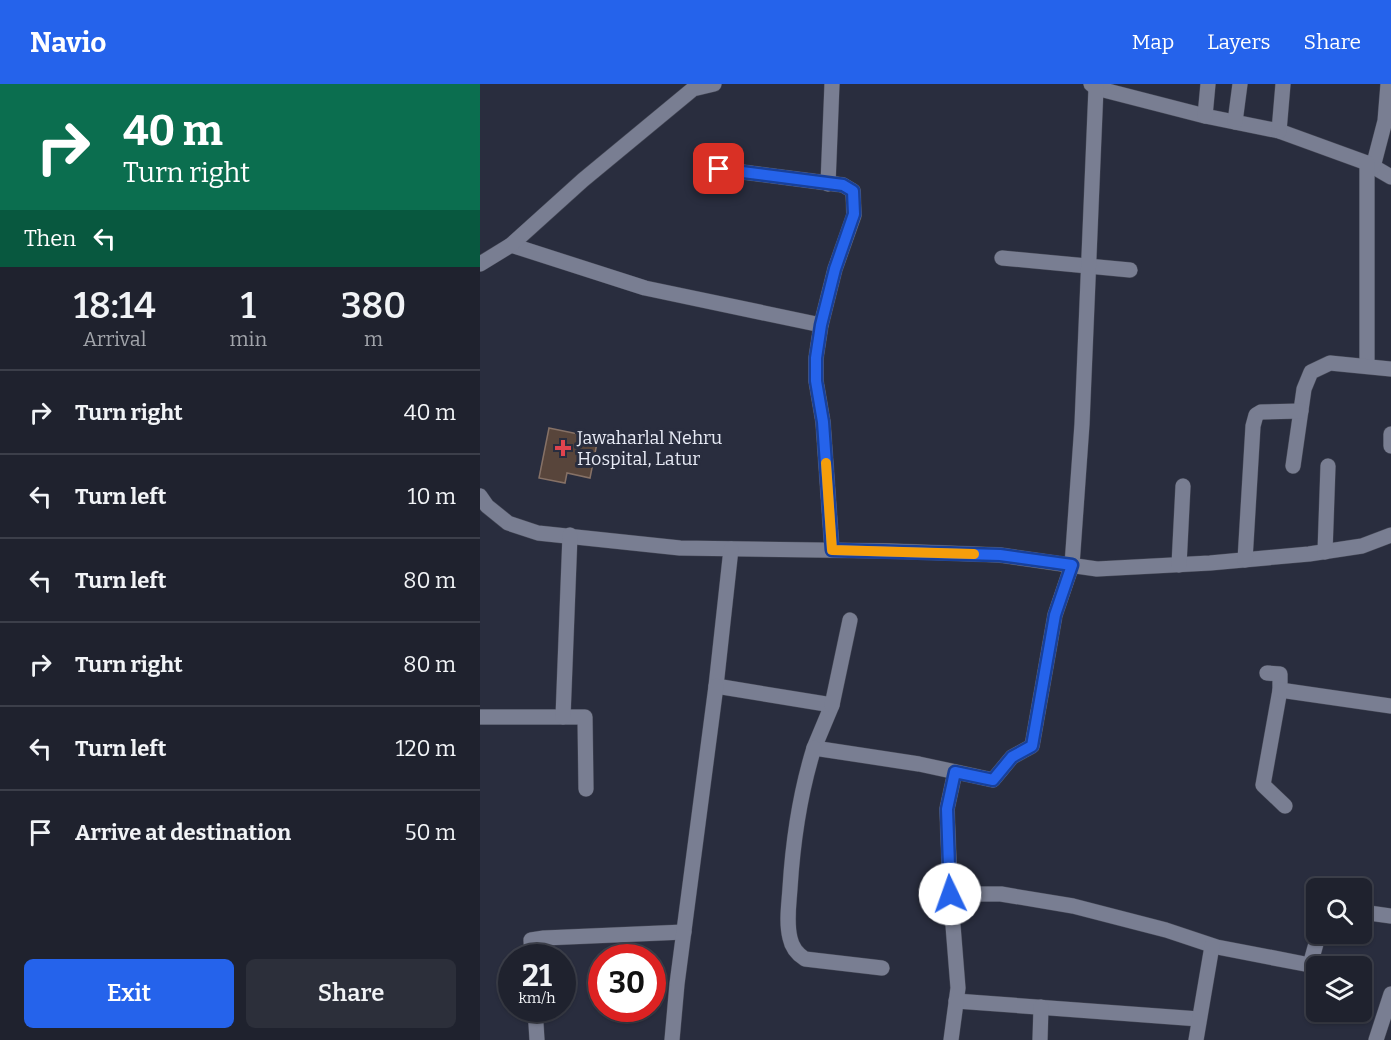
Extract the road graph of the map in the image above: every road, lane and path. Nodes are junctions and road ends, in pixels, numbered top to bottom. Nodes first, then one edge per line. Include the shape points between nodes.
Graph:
1 (714, 84) edge
2 (832, 84) edge
3 (1208, 84) edge
4 (1240, 84) edge
5 (1283, 84) edge
6 (1388, 84) edge
7 (1094, 86) edge
8 (692, 87) edge
9 (1205, 116) junction
10 (1235, 122) junction
11 (1279, 130) junction
12 (1370, 165) junction
13 (719, 169) dead end
14 (1391, 177) edge
15 (828, 184) junction
16 (511, 245) junction
17 (1002, 258) dead end
18 (480, 264) edge
19 (1089, 266) junction
20 (1130, 270) dead end
21 (821, 325) junction
22 (1367, 366) junction
23 (1391, 369) edge
24 (1301, 411) junction
25 (1391, 434) edge
26 (1391, 446) edge
27 (1293, 466) dead end
28 (1328, 466) dead end
29 (1183, 486) dead end
30 (480, 496) edge
31 (570, 535) junction
32 (1391, 535) edge
33 (731, 549) junction
34 (832, 550) junction
35 (1325, 552) junction
36 (1245, 560) junction
37 (1072, 565) junction
38 (1179, 565) junction
39 (850, 620) dead end
40 (1267, 673) dead end
41 (716, 686) junction
42 (1280, 690) junction
43 (832, 705) junction
44 (1391, 706) edge
45 (563, 717) junction
46 (480, 718) edge
47 (814, 748) junction
48 (955, 772) junction
49 (586, 789) dead end
50 (1285, 806) dead end
51 (950, 894) junction
52 (1372, 913) edge
53 (1391, 916) edge
54 (684, 932) junction
55 (531, 944) edge
56 (1316, 944) edge
57 (1212, 946) junction
58 (882, 968) dead end
59 (1391, 994) edge
60 (956, 1001) junction
61 (1041, 1008) junction
62 (1199, 1019) junction
63 (536, 1022) edge
64 (537, 1040) edge
65 (672, 1040) edge
66 (951, 1040) edge
67 (1040, 1040) edge
68 (1196, 1040) edge
69 (1376, 1040) edge

1 - 8 street
2 - 15 street
3 - 9 street
4 - 10 street
5 - 11 street
6 - 12 street via 1386,114
7 - 9 street
7 - 19 street
8 - 16 street
9 - 10 street
10 - 11 street
11 - 12 street
12 - 14 street
12 - 22 street
13 - 15 street
15 - 21 street via 843,185 853,191 854,214
16 - 18 street
16 - 21 street via 645,288
17 - 19 street
19 - 20 street
19 - 37 street
21 - 34 street via 816,381 823,422
22 - 23 street
22 - 24 street via 1330,363 1311,372
24 - 27 street
24 - 36 street via 1261,412 1256,416
25 - 26 street
28 - 35 street
29 - 38 street
30 - 31 street via 508,523 538,533
31 - 33 street via 680,548
31 - 45 street
32 - 35 street via 1362,546
33 - 34 street
33 - 41 street
34 - 37 street via 1000,555
35 - 36 street
36 - 38 street
37 - 38 street via 1097,569
37 - 48 street via 1055,615 1032,746 1012,757 993,780
39 - 43 street
40 - 42 street via 1280,674
41 - 43 street
41 - 54 street
42 - 44 street
42 - 50 street via 1263,785
43 - 47 street
45 - 46 street
45 - 49 street via 585,717
47 - 48 street
47 - 58 street via 793,845 790,939 796,954 805,959
48 - 51 street via 947,809
51 - 57 street via 1001,894 1073,906
51 - 60 street
52 - 53 street
54 - 55 street via 544,938 531,940
54 - 65 street
56 - 57 street via 1310,965
57 - 62 street
59 - 69 street
60 - 61 street
60 - 66 street
61 - 62 street
61 - 67 street
62 - 68 street
63 - 64 street

